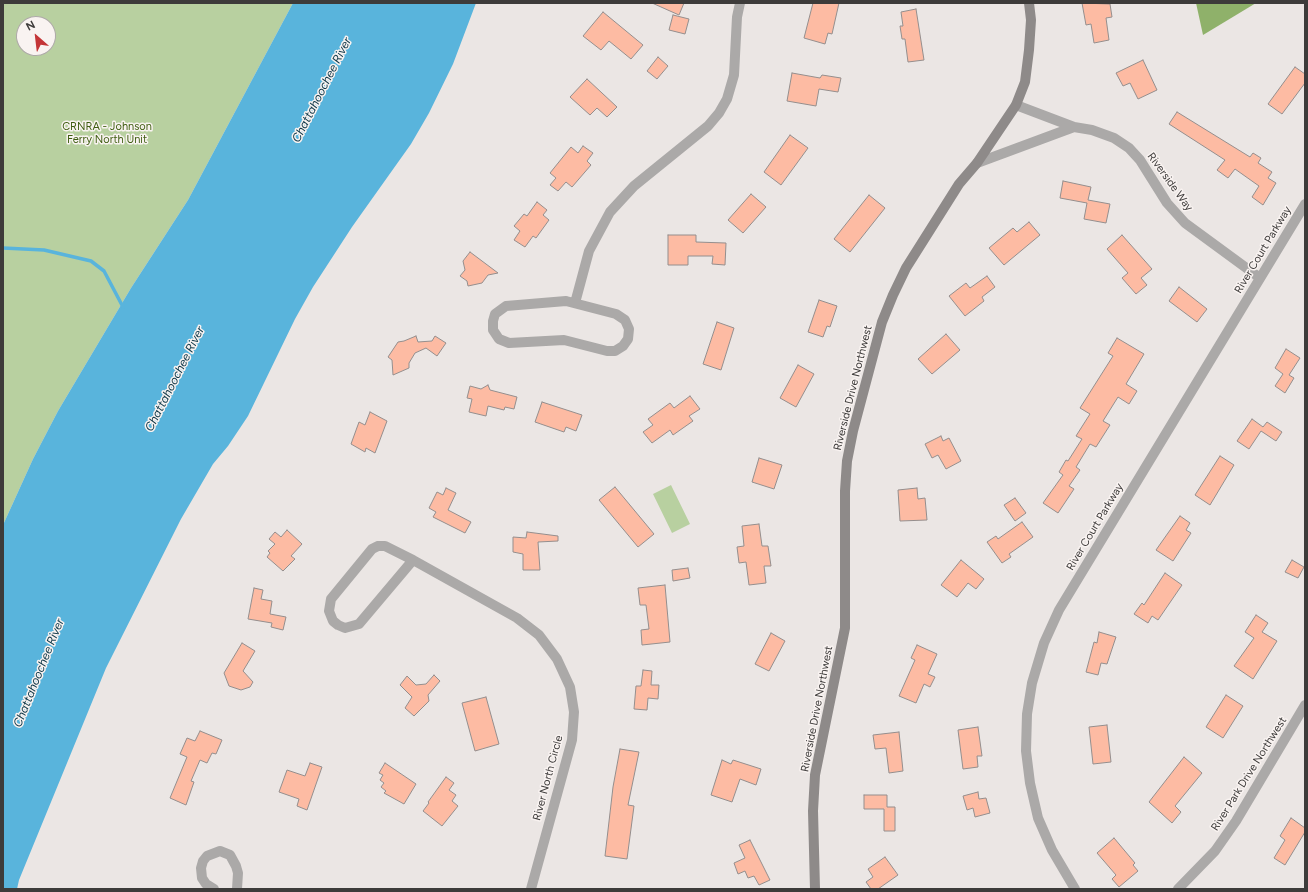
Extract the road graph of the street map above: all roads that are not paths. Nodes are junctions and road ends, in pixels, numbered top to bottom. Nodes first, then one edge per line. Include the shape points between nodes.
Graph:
1 (740, 3) edge
2 (1029, 3) edge
3 (1016, 106) junction
4 (1074, 127) junction
5 (977, 163) junction
6 (1305, 204) edge
7 (1260, 278) junction
8 (575, 303) junction
9 (412, 560) junction
10 (1305, 705) edge
11 (214, 889) edge
12 (237, 889) edge
13 (530, 889) edge
14 (815, 889) edge
15 (1075, 889) edge
16 (1178, 889) edge

1 - 8 street via 734,75 719,113 708,126 634,186 610,212 589,251
2 - 3 street, Riverside Drive Northwest via 1031,20 1025,82
3 - 4 street, Riverside Way
3 - 5 street, Riverside Drive Northwest
4 - 5 street
4 - 7 street, Riverside Way via 1114,138 1129,148 1140,160 1167,203 1185,223
5 - 14 street, Riverside Drive Northwest via 959,184 936,219 892,295 882,322 853,431 845,491 845,628 815,775
6 - 7 street, River Court Parkway
7 - 15 street, River Court Parkway via 1059,610 1042,650 1032,683 1027,714 1026,751 1030,783 1038,818 1046,838
8 - 8 street via 566,301 506,306 495,314 493,330 499,339 509,343 564,340 607,351 615,351 623,346 628,339 629,329 625,320 616,314
9 - 9 street, River North Circle via 359,624 345,628 333,621 329,611 331,599 372,549 385,546
9 - 13 street, River North Circle via 517,618 539,635 557,659 570,687 574,712 572,740
10 - 16 street, River Park Drive Northwest via 1236,821 1215,851
11 - 12 street via 202,878 201,868 207,856 220,851 230,855 236,866

